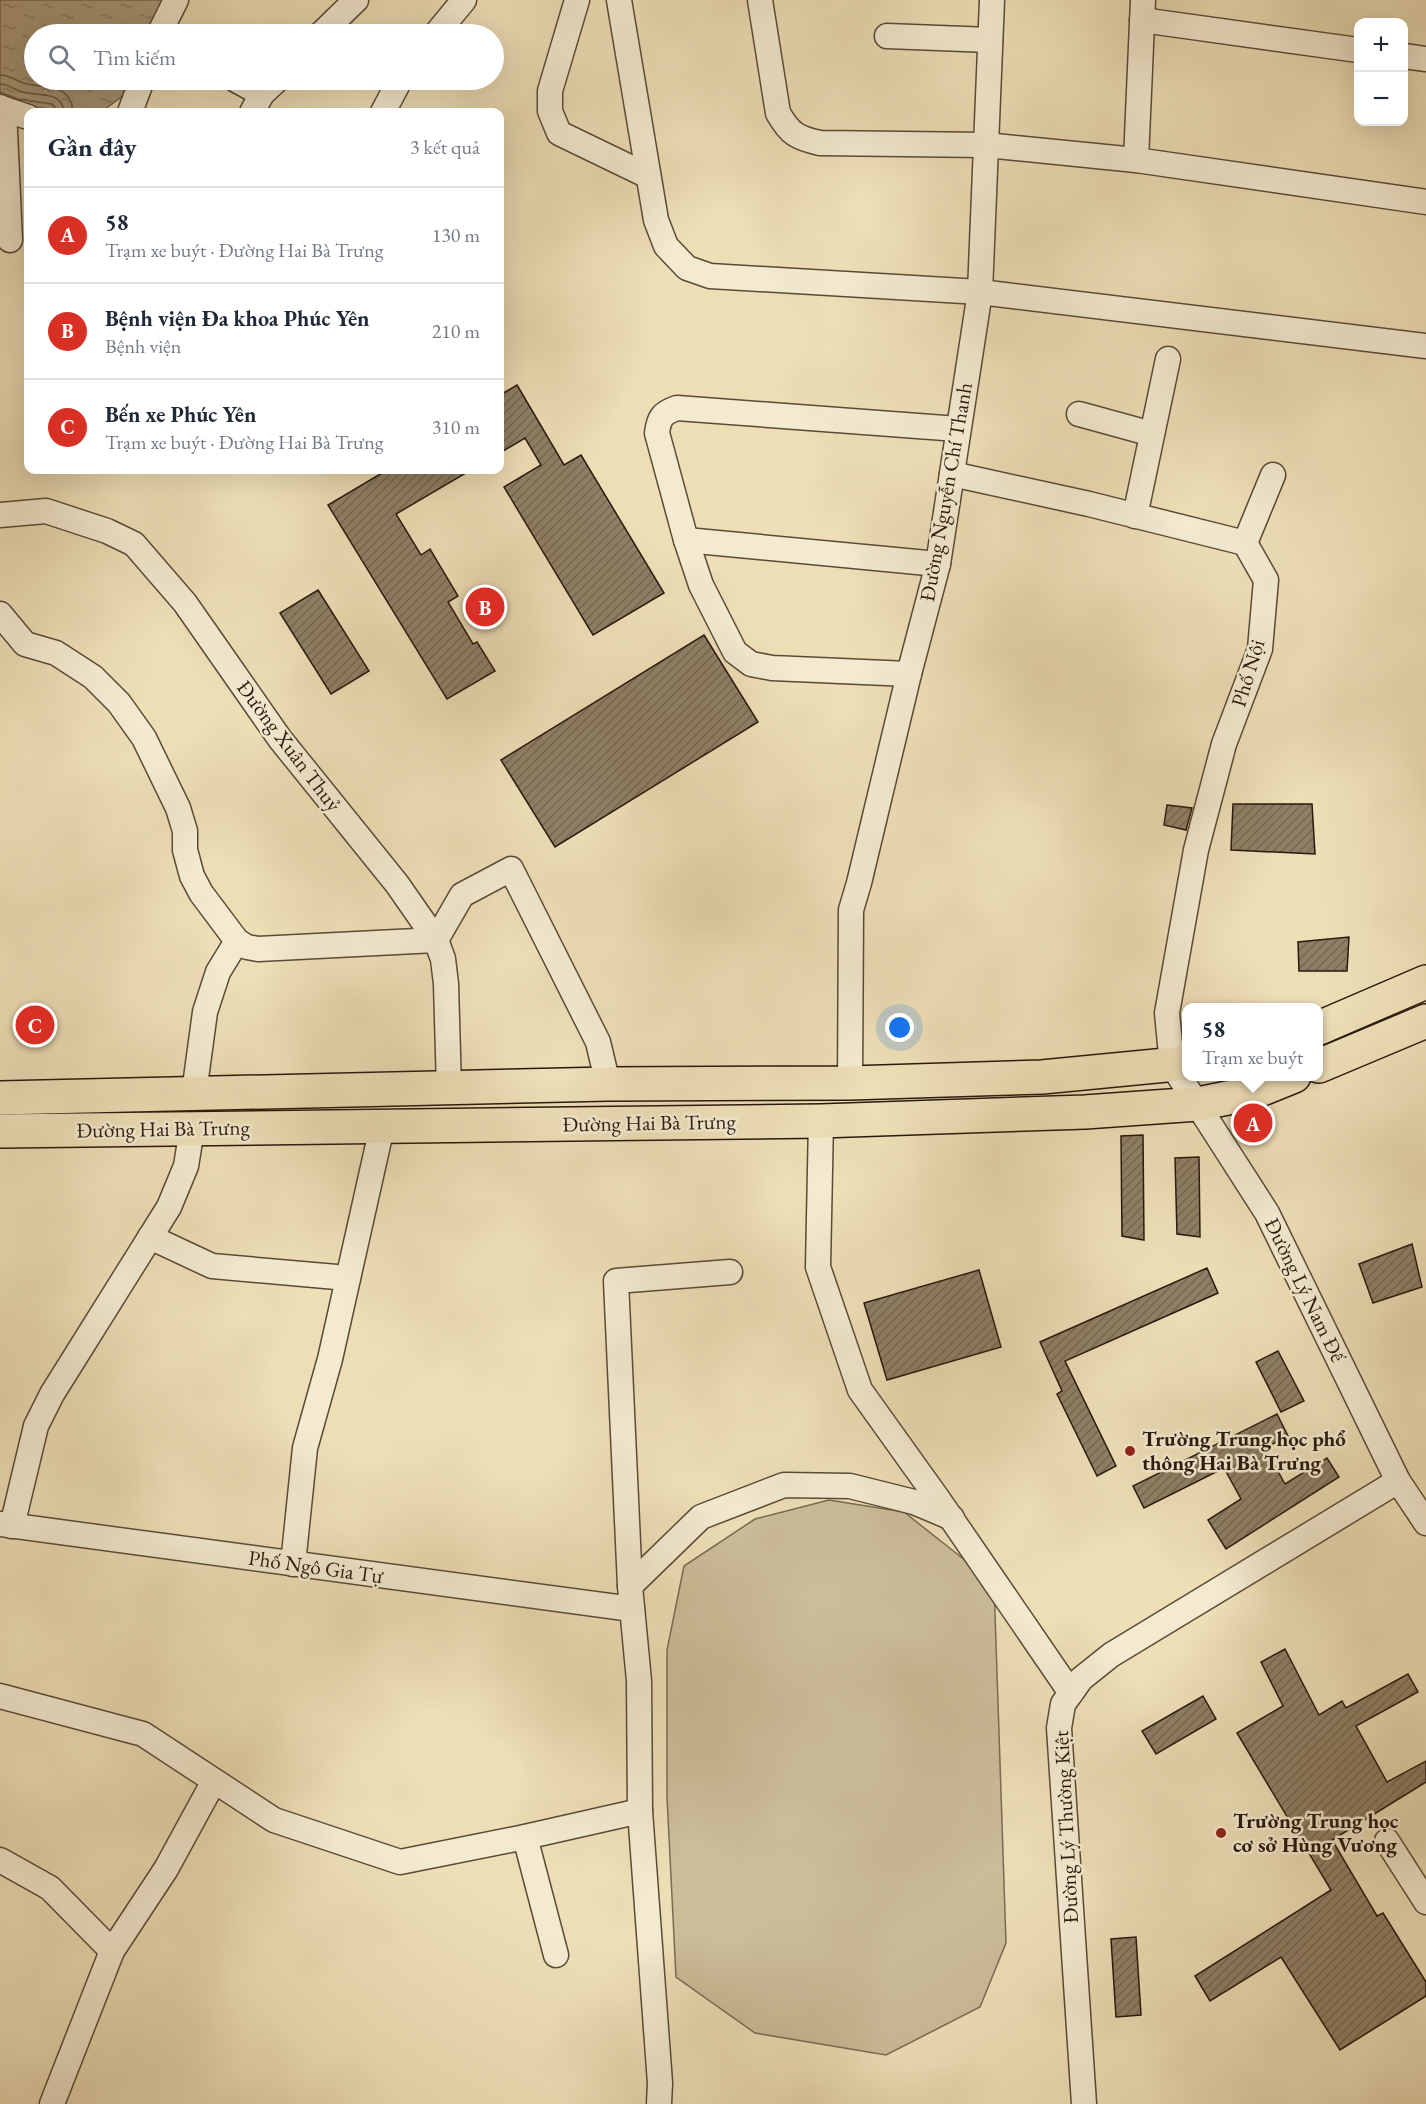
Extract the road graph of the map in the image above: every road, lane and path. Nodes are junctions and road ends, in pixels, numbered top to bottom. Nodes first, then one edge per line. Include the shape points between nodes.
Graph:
1 (176, 0) edge
2 (356, 0) edge
3 (464, 0) edge
4 (577, 0) edge
5 (619, 0) edge
6 (760, 0) edge
7 (992, 0) edge
8 (1143, 10) edge
9 (164, 24) edge
10 (331, 24) edge
11 (444, 24) edge
12 (887, 36) dead end
13 (990, 40) junction
14 (1354, 49) edge
15 (1408, 57) edge
16 (1426, 59) edge
17 (138, 90) edge
18 (395, 90) edge
19 (2, 108) edge
20 (132, 108) edge
21 (385, 108) edge
22 (24, 116) edge
23 (986, 145) junction
24 (1136, 160) junction
25 (648, 176) junction
26 (1426, 202) edge
27 (13, 239) edge
28 (980, 292) junction
29 (1426, 346) edge
30 (1168, 358) dead end
31 (1078, 414) dead end
32 (958, 429) junction
33 (1152, 434) junction
34 (952, 474) junction
35 (1273, 475) dead end
36 (0, 515) edge
37 (1136, 516) junction
38 (686, 540) junction
39 (1245, 543) junction
40 (938, 564) junction
41 (2, 622) edge
42 (909, 674) junction
43 (436, 940) junction
44 (237, 941) junction
45 (1426, 982) edge
46 (1426, 1022) edge
47 (1323, 1026) edge
48 (1179, 1064) edge
49 (1323, 1064) edge
50 (1187, 1081) edge
51 (1284, 1081) edge
52 (850, 1083) junction
53 (608, 1084) junction
54 (449, 1089) junction
55 (194, 1092) junction
56 (0, 1098) edge
57 (1198, 1104) junction
58 (821, 1121) junction
59 (609, 1124) junction
60 (382, 1126) junction
61 (192, 1129) junction
62 (0, 1131) edge
63 (150, 1237) junction
64 (730, 1272) dead end
65 (348, 1278) junction
66 (1398, 1480) junction
67 (952, 1518) junction
68 (1426, 1522) edge
69 (6, 1525) edge
70 (293, 1564) junction
71 (631, 1597) junction
72 (1071, 1693) junction
73 (0, 1696) edge
74 (214, 1780) junction
75 (640, 1811) junction
76 (525, 1837) junction
77 (1388, 1841) dead end
78 (0, 1860) edge
79 (1426, 1902) edge
80 (112, 1951) junction
81 (556, 1955) dead end
82 (52, 2104) edge
83 (659, 2104) edge
84 (1084, 2104) edge

1 - 9 street
2 - 10 street
3 - 11 street
4 - 25 street via 550,91 550,111 559,133
5 - 25 street
6 - 23 street via 778,113 798,138 820,143
7 - 13 street, Đường Nguyễn Chí Thanh
8 - 14 street
8 - 24 street
12 - 13 street
13 - 23 street, Đường Nguyễn Chí Thanh
15 - 16 street
17 - 20 street
18 - 21 street
19 - 22 street
19 - 27 street
23 - 24 street
23 - 28 street, Đường Nguyễn Chí Thanh
24 - 26 street
25 - 28 street via 656,220 666,246 687,268 710,276
28 - 29 street
28 - 32 street, Đường Nguyễn Chí Thanh
30 - 33 street
31 - 33 street
32 - 34 street, Đường Nguyễn Chí Thanh
32 - 38 street via 677,408 665,412 657,433
33 - 37 street
34 - 37 street
34 - 40 street, Đường Nguyễn Chí Thanh
35 - 39 street
36 - 43 street, Đường Xuân Thuỷ via 45,512 107,531 134,544 185,603 280,740 397,884
37 - 39 street
38 - 40 street
38 - 42 street via 701,585 735,652 751,664
39 - 48 street, Phố Nội via 1266,580 1260,649 1224,744 1196,850 1167,1013
40 - 42 street, Đường Nguyễn Chí Thanh
41 - 44 street via 25,644 56,653 93,677 119,703 144,738 178,808 192,876
42 - 52 street, Đường Nguyễn Chí Thanh via 851,910
43 - 44 street via 258,949
43 - 53 street via 462,895 511,869 598,1042
43 - 54 street, Đường Xuân Thuỷ via 446,984
44 - 55 street via 218,972 205,1012
45 - 47 highway
46 - 49 highway
48 - 52 highway, Đường Hai Bà Trưng via 1042,1077
50 - 57 street, Đường Lý Nam Đế
51 - 57 highway, Đường Hai Bà Trưng via 1252,1094
52 - 53 highway, Đường Hai Bà Trưng
53 - 54 highway, Đường Hai Bà Trưng
53 - 59 highway
54 - 55 highway, Đường Hai Bà Trưng
55 - 56 highway, Đường Hai Bà Trưng
57 - 58 highway, Đường Hai Bà Trưng
57 - 66 street, Đường Lý Nam Đế via 1267,1213
58 - 59 highway, Đường Hai Bà Trưng
58 - 67 street via 818,1267 860,1390
59 - 60 highway, Đường Hai Bà Trưng
60 - 61 highway, Đường Hai Bà Trưng
60 - 65 street
61 - 62 highway, Đường Hai Bà Trưng
61 - 63 street via 186,1166
63 - 65 street via 212,1266
63 - 69 street via 52,1394 36,1426
64 - 71 street via 616,1281
65 - 70 street via 305,1448
66 - 68 street, Đường Lý Nam Đế
66 - 72 street, Đường Lý Thường Kiệt via 1111,1655 1081,1679
67 - 71 street via 914,1502 849,1486 784,1485 701,1517
67 - 72 street
69 - 70 street, Phố Ngô Gia Tự
70 - 71 street, Phố Ngô Gia Tự
71 - 75 street via 639,1681
72 - 84 street, Đường Lý Thường Kiệt via 1063,1704 1059,1728
73 - 74 street via 143,1734
74 - 76 street via 274,1820 400,1862
74 - 80 street via 166,1869
75 - 76 street
75 - 83 street
76 - 81 street
77 - 79 street
78 - 80 street via 50,1888
80 - 82 street

